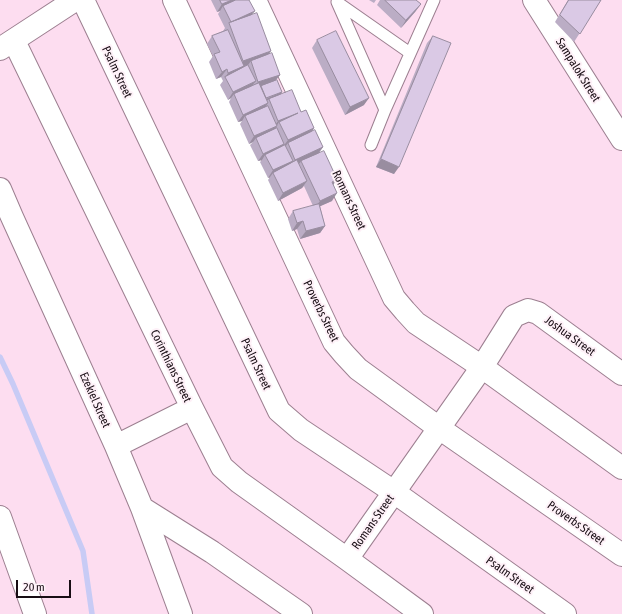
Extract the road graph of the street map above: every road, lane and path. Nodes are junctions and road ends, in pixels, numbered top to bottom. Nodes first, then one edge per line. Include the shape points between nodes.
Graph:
1 (74, 0) edge
2 (83, 0) edge
3 (174, 0) edge
4 (255, 0) edge
5 (434, 0) edge
6 (534, 0) edge
7 (336, 1) edge
8 (7, 45) edge
9 (410, 53) junction
10 (384, 110) junction
11 (622, 139) edge
12 (371, 145) dead end
13 (0, 189) edge
14 (6, 221) edge
15 (514, 316) joint
16 (482, 367) junction
17 (622, 374) edge
18 (192, 408) junction
19 (439, 428) junction
20 (116, 446) junction
21 (622, 468) edge
22 (394, 492) junction
23 (142, 508) junction
24 (0, 517) edge
25 (622, 555) edge
26 (347, 558) junction
27 (34, 614) edge
28 (181, 614) edge
29 (301, 614) edge
30 (422, 614) edge
31 (565, 614) edge

1 - 8 street
2 - 22 street, Psalm Street via 279,411 301,430
3 - 19 street, Proverbs Street via 334,342 358,369
4 - 16 street, Romans Street via 394,298 416,323
5 - 9 lane
6 - 11 street, Sampalok Street
7 - 9 lane
7 - 10 lane
8 - 18 street, Corinthians Street
9 - 10 lane
10 - 12 lane
13 - 14 street, Ezekiel Street
14 - 20 street, Ezekiel Street
15 - 16 street, Romans Street
15 - 17 street, Joshua Street via 528,310 538,313
16 - 19 street, Romans Street
16 - 21 street, Romans Street
18 - 20 street
18 - 26 street, Corinthians Street via 222,467 239,482
19 - 22 street, Romans Street
19 - 25 street, Proverbs Street
20 - 23 street, Ezekiel Street
22 - 26 street, Romans Street
22 - 31 street, Psalm Street
23 - 28 street, Ezekiel Street
23 - 29 street via 212,552
24 - 27 street
26 - 30 street, Corinthians Street

